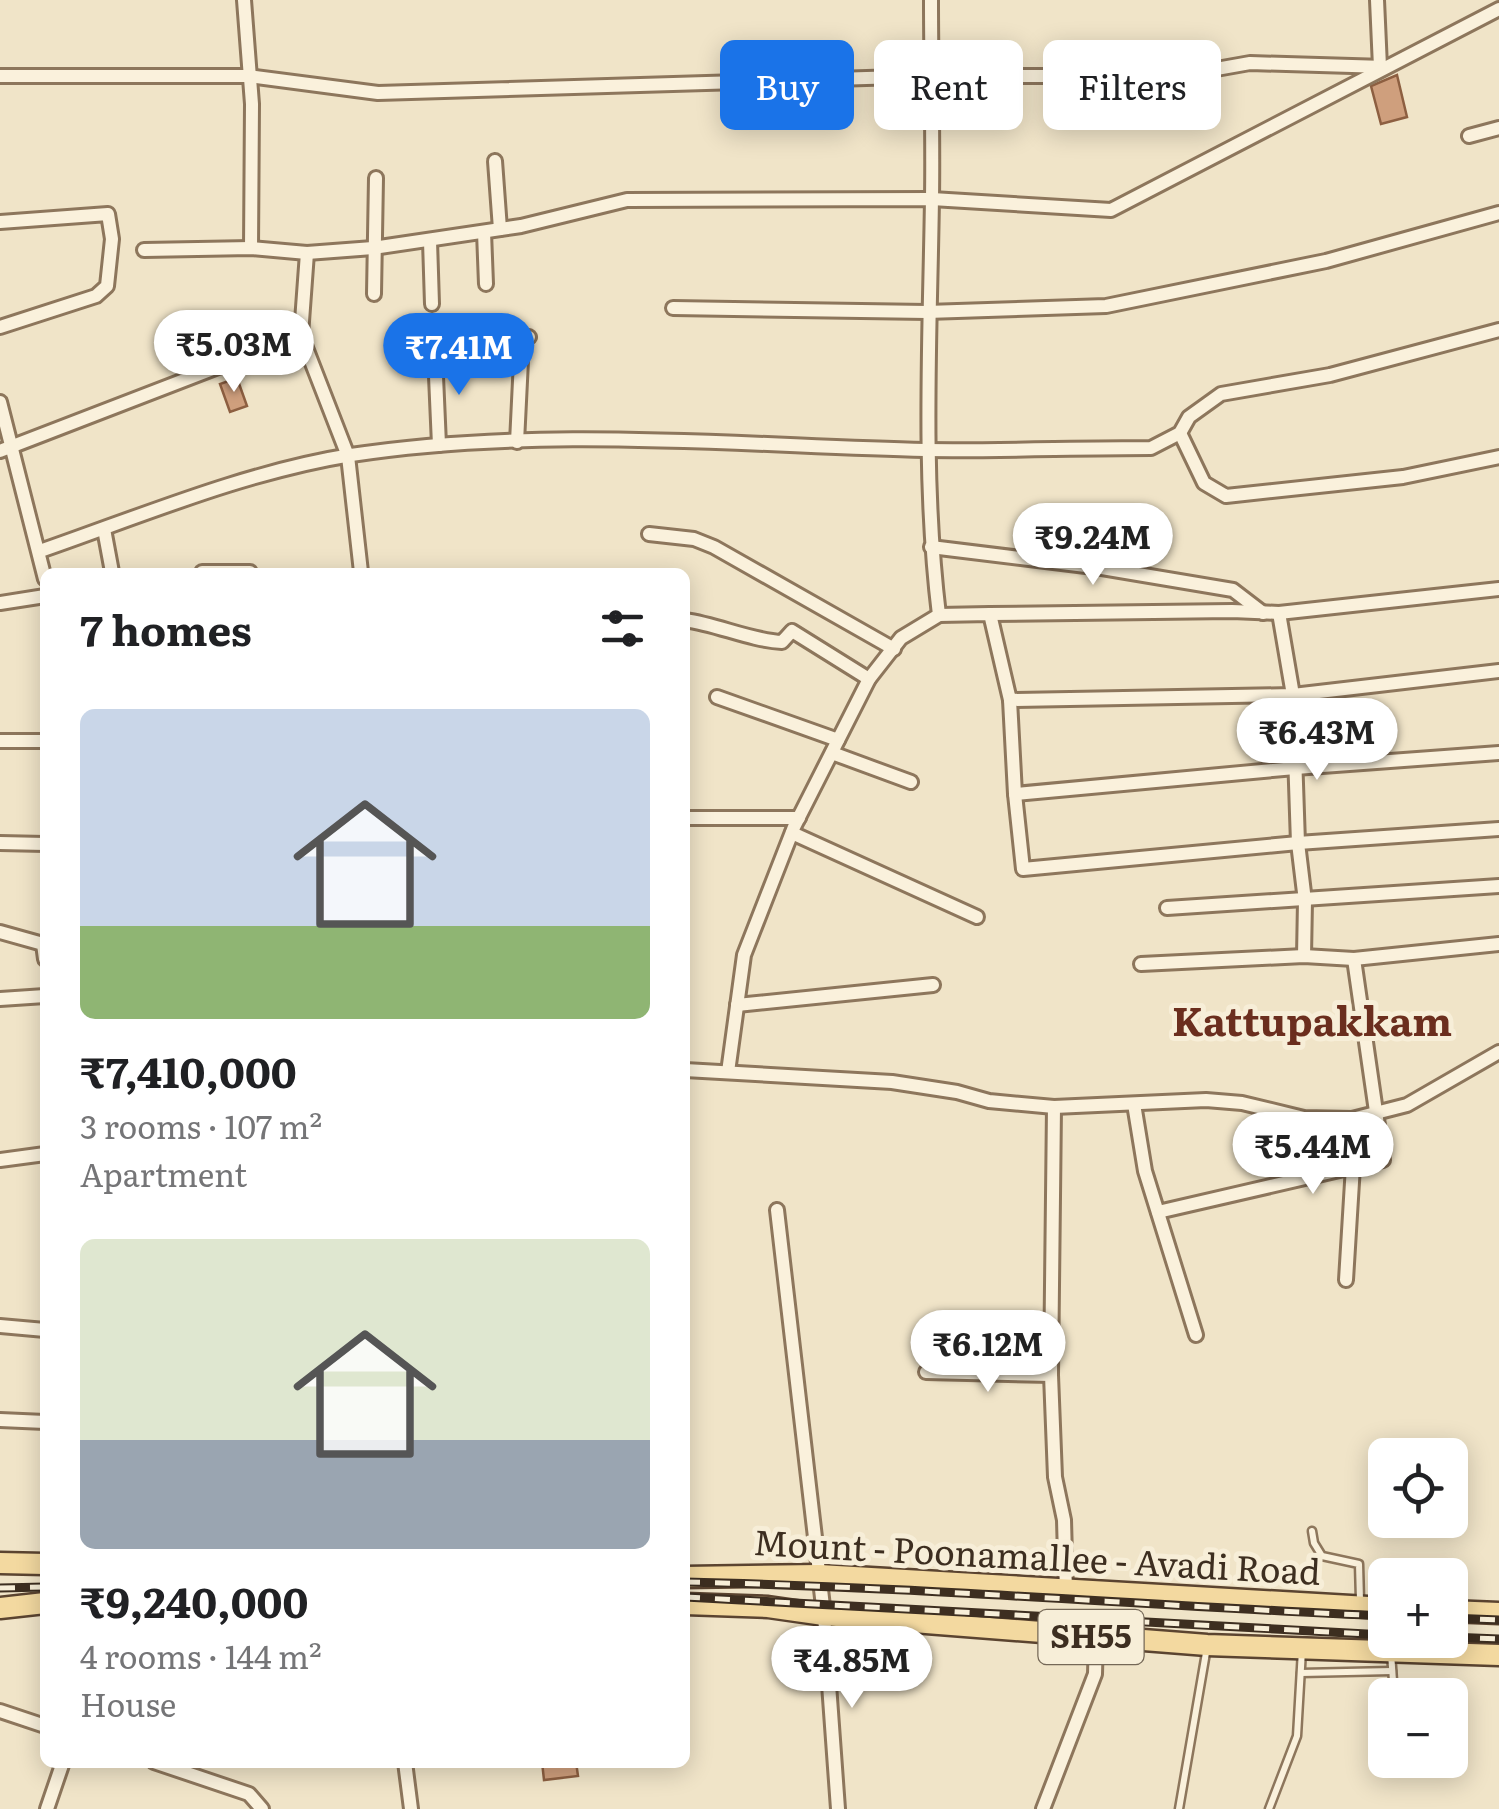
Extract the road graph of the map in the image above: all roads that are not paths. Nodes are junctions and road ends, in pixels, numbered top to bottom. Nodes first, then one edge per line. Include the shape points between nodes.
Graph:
1 (244, 0) edge
2 (930, 0) edge
3 (1377, 0) edge
4 (1499, 10) edge
5 (931, 40) edge
6 (1384, 68) junction
7 (0, 76) edge
8 (248, 76) junction
9 (1023, 76) edge
10 (874, 78) edge
11 (1499, 128) edge
12 (931, 130) edge
13 (1470, 136) dead end
14 (495, 161) dead end
15 (376, 178) dead end
16 (932, 199) junction
17 (1499, 213) edge
18 (0, 222) edge
19 (500, 229) junction
20 (484, 232) junction
21 (430, 241) junction
22 (251, 248) junction
23 (373, 248) junction
24 (144, 250) dead end
25 (307, 252) junction
26 (486, 284) dead end
27 (374, 294) dead end
28 (432, 304) dead end
29 (673, 308) dead end
30 (927, 312) junction
31 (0, 326) edge
32 (1499, 330) edge
33 (301, 335) junction
34 (529, 337) dead end
35 (435, 353) dead end
36 (0, 402) edge
37 (1180, 433) junction
38 (517, 442) junction
39 (440, 445) junction
40 (6, 450) edge
41 (927, 450) junction
42 (348, 456) junction
43 (1499, 457) edge
44 (104, 529) junction
45 (650, 534) dead end
46 (931, 547) junction
47 (40, 551) junction
48 (43, 568) edge
49 (111, 568) edge
50 (361, 568) edge
51 (1499, 589) edge
52 (40, 597) edge
53 (0, 602) edge
54 (1263, 613) junction
55 (990, 614) junction
56 (1279, 614) junction
57 (938, 615) junction
58 (690, 621) edge
59 (894, 648) junction
60 (1499, 671) edge
61 (870, 679) junction
62 (1294, 694) junction
63 (717, 697) dead end
64 (1010, 700) junction
65 (40, 741) edge
66 (0, 742) edge
67 (835, 746) junction
68 (1499, 753) edge
69 (1295, 768) junction
70 (911, 782) dead end
71 (1015, 794) junction
72 (690, 818) edge
73 (798, 818) junction
74 (1499, 829) edge
75 (792, 833) junction
76 (0, 843) edge
77 (1298, 843) junction
78 (40, 844) edge
79 (1499, 886) edge
80 (1305, 901) junction
81 (1166, 908) dead end
82 (977, 917) dead end
83 (0, 932) edge
84 (40, 943) edge
85 (1499, 944) edge
86 (1304, 956) junction
87 (1354, 959) junction
88 (1141, 964) dead end
89 (933, 984) dead end
90 (40, 996) edge
91 (0, 999) edge
92 (737, 1005) junction
93 (1499, 1052) edge
94 (690, 1070) edge
95 (728, 1072) junction
96 (1134, 1104) junction
97 (1054, 1107) junction
98 (1375, 1114) junction
99 (40, 1155) edge
100 (0, 1160) edge
101 (1353, 1166) junction
102 (776, 1210) dead end
103 (1158, 1212) junction
104 (1346, 1280) dead end
105 (0, 1326) edge
106 (40, 1330) edge
107 (1196, 1335) dead end
108 (926, 1372) dead end
109 (1050, 1376) junction
110 (0, 1420) edge
111 (40, 1422) edge
112 (1312, 1531) dead end
113 (0, 1563) edge
114 (40, 1564) edge
115 (819, 1575) junction
116 (690, 1576) edge
117 (1066, 1592) junction
118 (40, 1604) edge
119 (690, 1604) edge
120 (1360, 1606) junction
121 (1368, 1607) edge
122 (0, 1608) edge
123 (1468, 1612) edge
124 (1499, 1614) edge
125 (824, 1615) junction
126 (1096, 1638) junction
127 (1207, 1645) junction
128 (1302, 1648) junction
129 (1499, 1655) edge
130 (1391, 1661) junction
131 (1301, 1674) junction
132 (1392, 1678) edge
133 (0, 1711) edge
134 (40, 1724) edge
135 (61, 1768) edge
136 (172, 1768) edge
137 (406, 1768) edge
138 (47, 1809) edge
139 (262, 1809) edge
140 (411, 1809) edge
141 (838, 1809) edge
142 (1043, 1809) edge
143 (1179, 1809) edge
144 (1269, 1809) edge

1 - 8 street
2 - 5 street
3 - 6 street
4 - 6 street
6 - 9 street via 1250,62 1177,76
6 - 16 street via 1111,210
7 - 8 street
8 - 10 street via 378,93
8 - 22 street
11 - 13 street
12 - 16 street
14 - 19 street
15 - 23 street
16 - 19 street via 626,200
16 - 30 street
17 - 30 street via 1326,261 1106,306
18 - 31 street via 108,214 112,239 107,286 96,296
19 - 20 street
20 - 21 street
20 - 26 street
21 - 23 street
21 - 28 street
22 - 24 street
22 - 25 street
23 - 25 street
23 - 27 street
25 - 33 street
29 - 30 street
30 - 41 street
32 - 37 street via 1330,375 1221,394
33 - 40 street
33 - 42 street
34 - 38 street via 522,340
35 - 39 street
36 - 40 street
37 - 41 street via 1152,448
37 - 43 street via 1204,483 1226,496 1403,476
38 - 39 street
38 - 41 street via 669,439
39 - 42 street
40 - 47 street
41 - 46 street
42 - 44 street via 233,485
42 - 50 street
44 - 47 street
44 - 49 street
45 - 59 street via 714,546
46 - 54 street via 1233,590
46 - 57 street
47 - 48 street
51 - 56 street
52 - 53 street
54 - 55 street
54 - 56 street
55 - 57 street
55 - 64 street
56 - 62 street
57 - 59 street
58 - 61 street via 757,640 782,642 792,631
59 - 61 street
60 - 62 street
61 - 67 street
62 - 64 street
62 - 69 street
63 - 67 street
64 - 71 street
65 - 66 street
67 - 70 street
67 - 73 street
68 - 69 street
69 - 71 street
69 - 77 street
71 - 77 street via 1024,869
72 - 73 street
73 - 75 street
74 - 77 street
75 - 82 street
75 - 92 street via 744,955
76 - 78 street
77 - 80 street
79 - 80 street
80 - 81 street
80 - 86 street
83 - 84 street
85 - 87 street
86 - 87 street
86 - 88 street
87 - 98 street
89 - 92 street
90 - 91 street
92 - 95 street
93 - 98 street via 1408,1105
94 - 95 street
95 - 97 street via 892,1082
96 - 97 street
96 - 98 street via 1206,1100 1304,1118
96 - 103 street
97 - 109 street
98 - 101 street via 1383,1160
99 - 100 street
101 - 103 street
101 - 104 street
102 - 115 street
103 - 107 street
105 - 106 street
108 - 109 street
109 - 117 street
110 - 111 street
112 - 120 lane via 1322,1556 1359,1564
113 - 114 main road
115 - 116 main road, Mount - Poonamallee - Avadi Road / SH55
115 - 117 main road, Mount - Poonamallee - Avadi Road / SH55
115 - 125 street
117 - 120 main road, Mount - Poonamallee - Avadi Road / SH55
118 - 122 main road
119 - 125 main road, Mount - Poonamallee - Avadi Road / SH55
120 - 121 main road, Mount - Poonamallee - Avadi Road / SH55
123 - 124 main road
125 - 126 main road, Mount - Poonamallee - Avadi Road / SH55
125 - 141 street
126 - 127 main road, Mount - Poonamallee - Avadi Road / SH55
126 - 142 street via 1094,1674
127 - 128 main road, Mount - Poonamallee - Avadi Road / SH55
127 - 143 lane
128 - 130 main road, Mount - Poonamallee - Avadi Road / SH55
128 - 131 lane
129 - 130 main road, Mount - Poonamallee - Avadi Road / SH55
130 - 131 lane
130 - 132 lane
131 - 144 lane via 1296,1736
133 - 134 street
135 - 138 street
136 - 139 street via 249,1794
137 - 140 street

